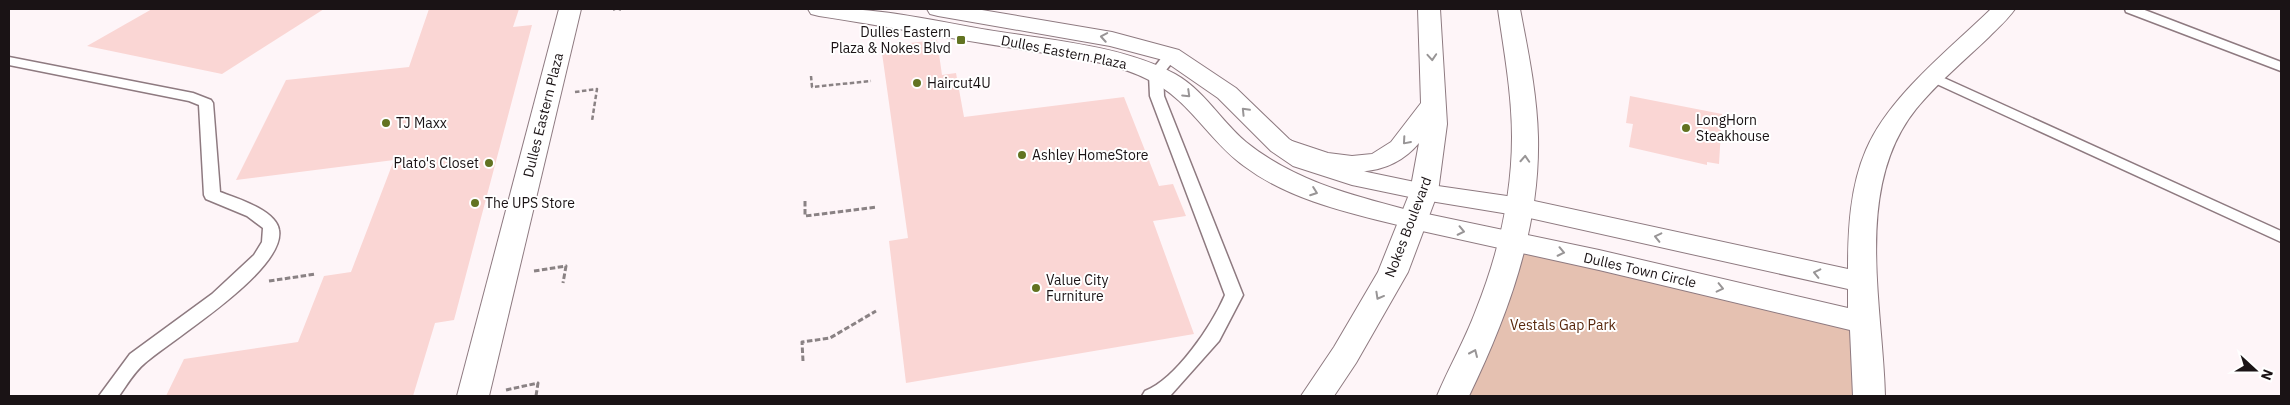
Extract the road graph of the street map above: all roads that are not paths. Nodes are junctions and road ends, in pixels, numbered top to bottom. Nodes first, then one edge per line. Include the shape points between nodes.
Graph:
1 (570, 9) edge
2 (819, 9) edge
3 (938, 9) edge
4 (1429, 9) edge
5 (1509, 9) edge
6 (2004, 9) edge
7 (2131, 9) edge
8 (9, 61) edge
9 (1164, 64) junction
10 (2281, 67) edge
11 (1932, 77) junction
12 (1434, 102) junction
13 (1280, 145) junction
14 (1424, 192) junction
15 (1520, 207) junction
16 (1413, 220) junction
17 (2281, 237) edge
18 (1514, 242) junction
19 (1864, 284) junction
20 (1866, 323) junction
21 (109, 396) edge
22 (473, 396) edge
23 (1152, 396) edge
24 (1317, 396) edge
25 (1452, 396) edge
26 (1869, 396) edge

1 - 22 street, Dulles Eastern Plaza
2 - 9 street, Dulles Eastern Plaza via 1114,60
9 -> 3 street, Dulles Eastern Plaza via 1112,39
4 -> 12 street, Nokes Boulevard
15 -> 5 street via 1525,155 1524,120
6 - 11 street
7 - 10 lane
8 - 21 lane via 193,97 206,103 212,195 265,219 272,229 272,243 257,265 136,360
13 -> 9 street, Dulles Eastern Plaza via 1227,93
9 -> 16 street, Dulles Eastern Plaza via 1177,84 1255,163 1307,190 1337,201
9 - 23 lane via 1156,96 1234,295 1226,318 1210,341 1162,392
11 - 17 lane
11 - 19 street via 1908,103 1879,151 1866,195 1862,237
12 -> 13 street via 1405,143 1394,153 1376,161 1329,161
12 - 14 street, Nokes Boulevard
13 - 14 street, Dulles Eastern Plaza via 1302,160 1326,168
14 - 15 street
14 - 16 street, Nokes Boulevard
15 - 18 street
19 -> 15 street
16 -> 18 street, Dulles Town Circle
16 -> 24 street, Nokes Boulevard via 1393,272
18 -> 20 street, Dulles Town Circle
25 -> 18 street via 1492,312
19 - 20 street
20 - 26 street

